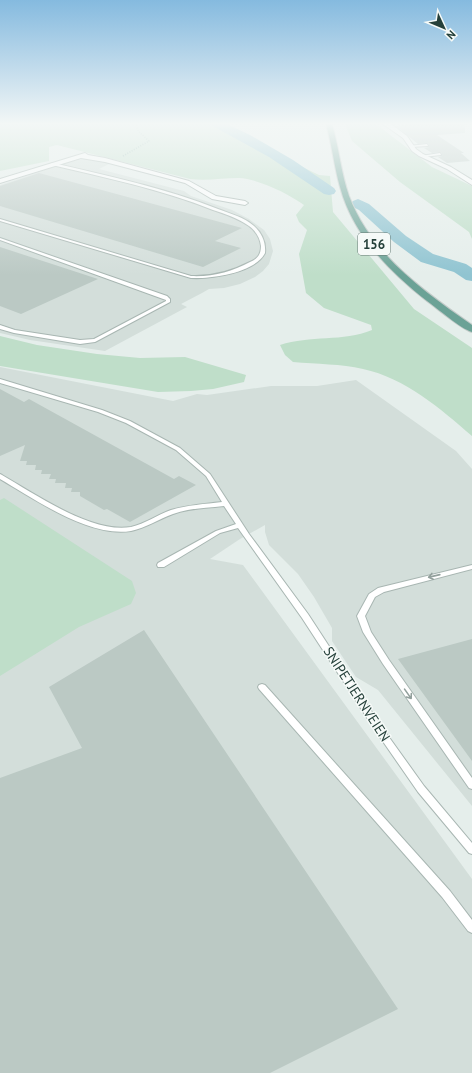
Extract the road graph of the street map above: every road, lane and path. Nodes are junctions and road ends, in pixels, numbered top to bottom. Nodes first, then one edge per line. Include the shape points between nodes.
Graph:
1 (22, 174) edge
2 (92, 174) edge
3 (158, 174) edge
4 (341, 174) edge
5 (458, 174) edge
6 (0, 181) edge
7 (472, 183) edge
8 (245, 202) dead end
9 (0, 220) edge
10 (0, 239) edge
11 (0, 327) edge
12 (472, 329) edge
13 (0, 381) edge
14 (0, 476) edge
15 (226, 504) junction
16 (240, 525) junction
17 (161, 565) dead end
18 (472, 567) edge
19 (262, 687) dead end
20 (472, 785) edge
21 (472, 850) edge
22 (472, 928) edge

1 - 6 street
2 - 9 lane via 176,196 240,220 257,231 263,242 264,252 258,260 220,276 191,277
3 - 8 street via 187,182 214,198
4 - 12 main road, 156 via 345,195 366,235 406,278
5 - 7 street
10 - 11 lane via 165,297 168,302 87,342
13 - 15 lane, SNIPETJERNVEIEN via 100,411 128,422 178,449 208,475
14 - 15 lane via 78,520 113,530 130,529 190,508
15 - 16 lane, SNIPETJERNVEIEN
16 - 17 lane via 218,532
16 - 21 lane, SNIPETJERNVEIEN via 305,616 421,789
18 -> 20 lane via 381,590 372,596 361,616 367,632 386,662
19 - 22 lane via 446,894

